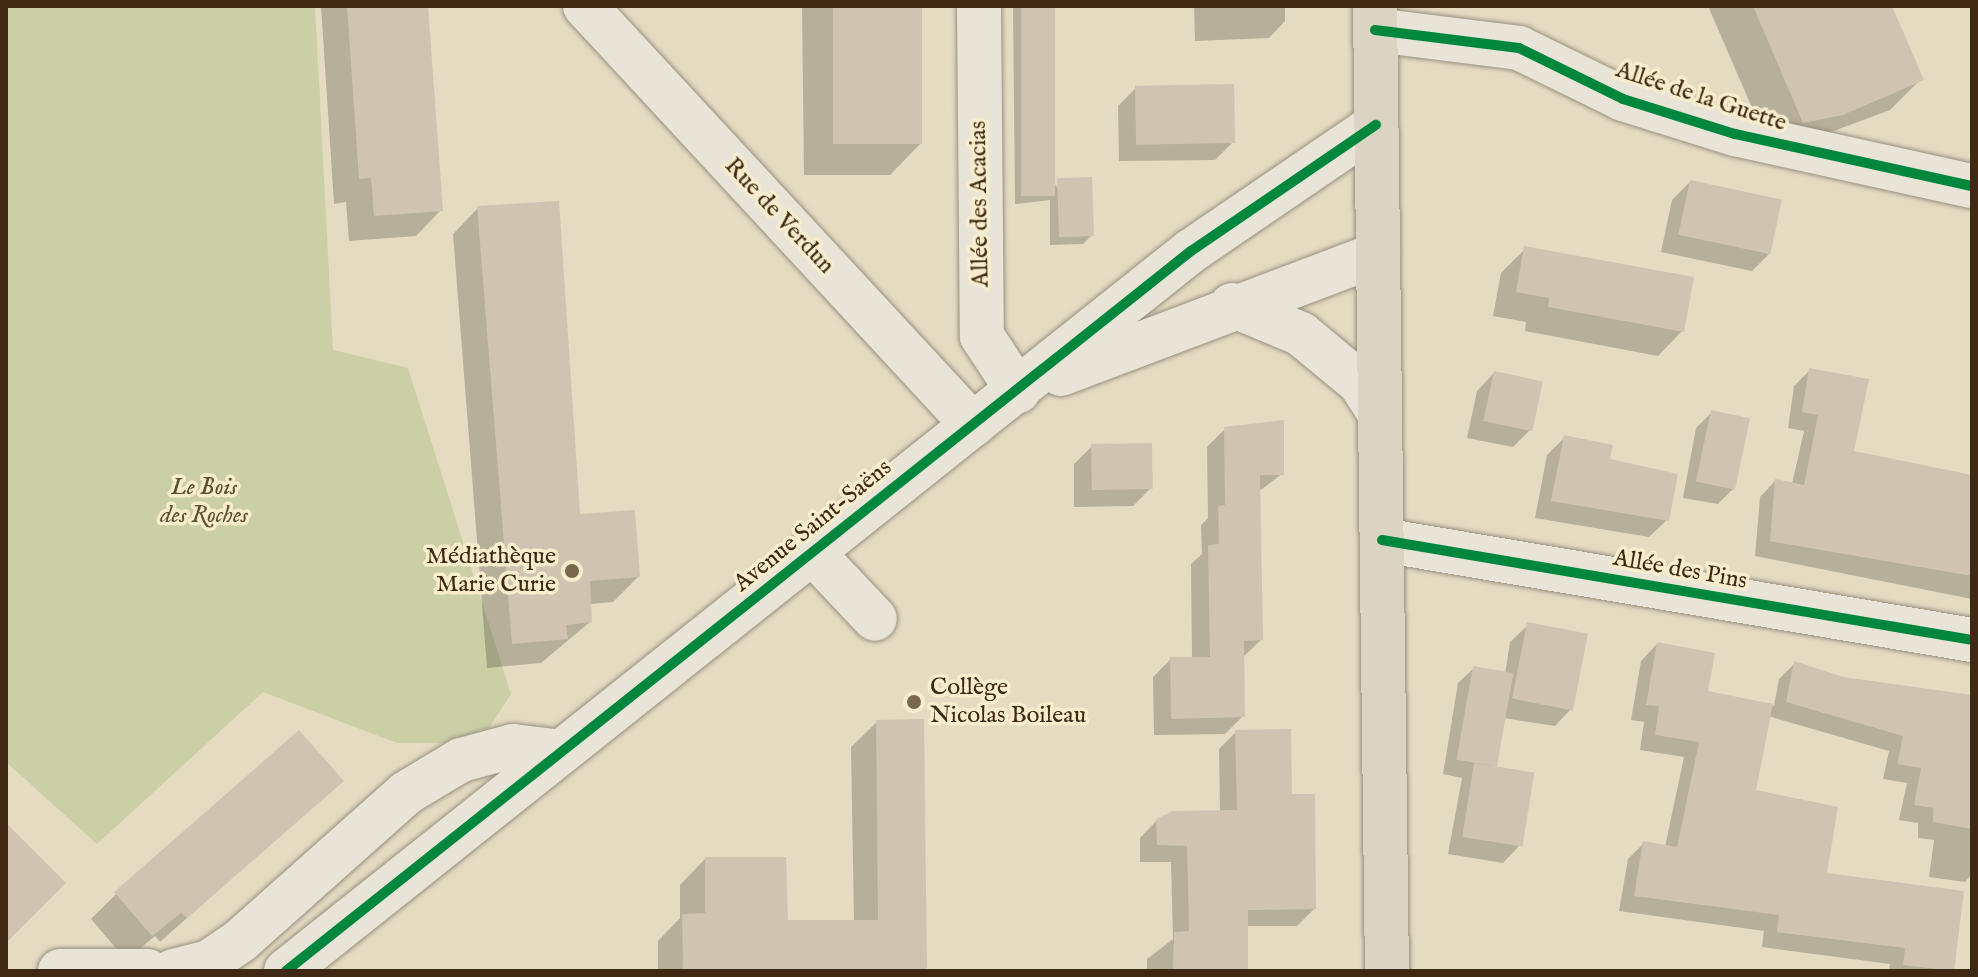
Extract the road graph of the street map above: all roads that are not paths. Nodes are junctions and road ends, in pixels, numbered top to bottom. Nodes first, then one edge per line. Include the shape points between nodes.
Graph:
1 (585, 6) edge
2 (979, 6) edge
3 (1375, 18) edge
4 (1376, 125) junction
5 (1972, 186) edge
6 (1378, 254) junction
7 (1232, 305) junction
8 (1018, 391) junction
9 (1380, 414) junction
10 (973, 425) junction
11 (1382, 540) junction
12 (811, 551) junction
13 (875, 619) dead end
14 (1972, 640) edge
15 (555, 751) junction
16 (60, 971) edge
17 (148, 971) edge
18 (173, 971) edge
19 (286, 971) edge
20 (1387, 971) edge

1 - 10 street, Rue de Verdun
2 - 8 street, Allée des Acacias via 982,336
3 - 4 main road
3 - 5 street, Allée de la Guette via 1519,48 1623,99 1735,134
4 - 6 main road
4 - 8 street, Avenue Saint-Saëns via 1191,251
6 - 7 street, Avenue Saint-Saëns
6 - 9 main road
7 - 8 street, Avenue Saint-Saëns
7 - 9 street via 1301,334 1360,383
8 - 10 street, Avenue Saint-Saëns
9 - 11 main road
10 - 12 street, Avenue Saint-Saëns
11 - 14 street, Allée des Pins
11 - 20 main road
12 - 13 street
12 - 15 street, Avenue Saint-Saëns
15 - 18 street via 513,746 461,760 406,793 240,941 209,962
15 - 19 street, Avenue Saint-Saëns
16 - 17 street

